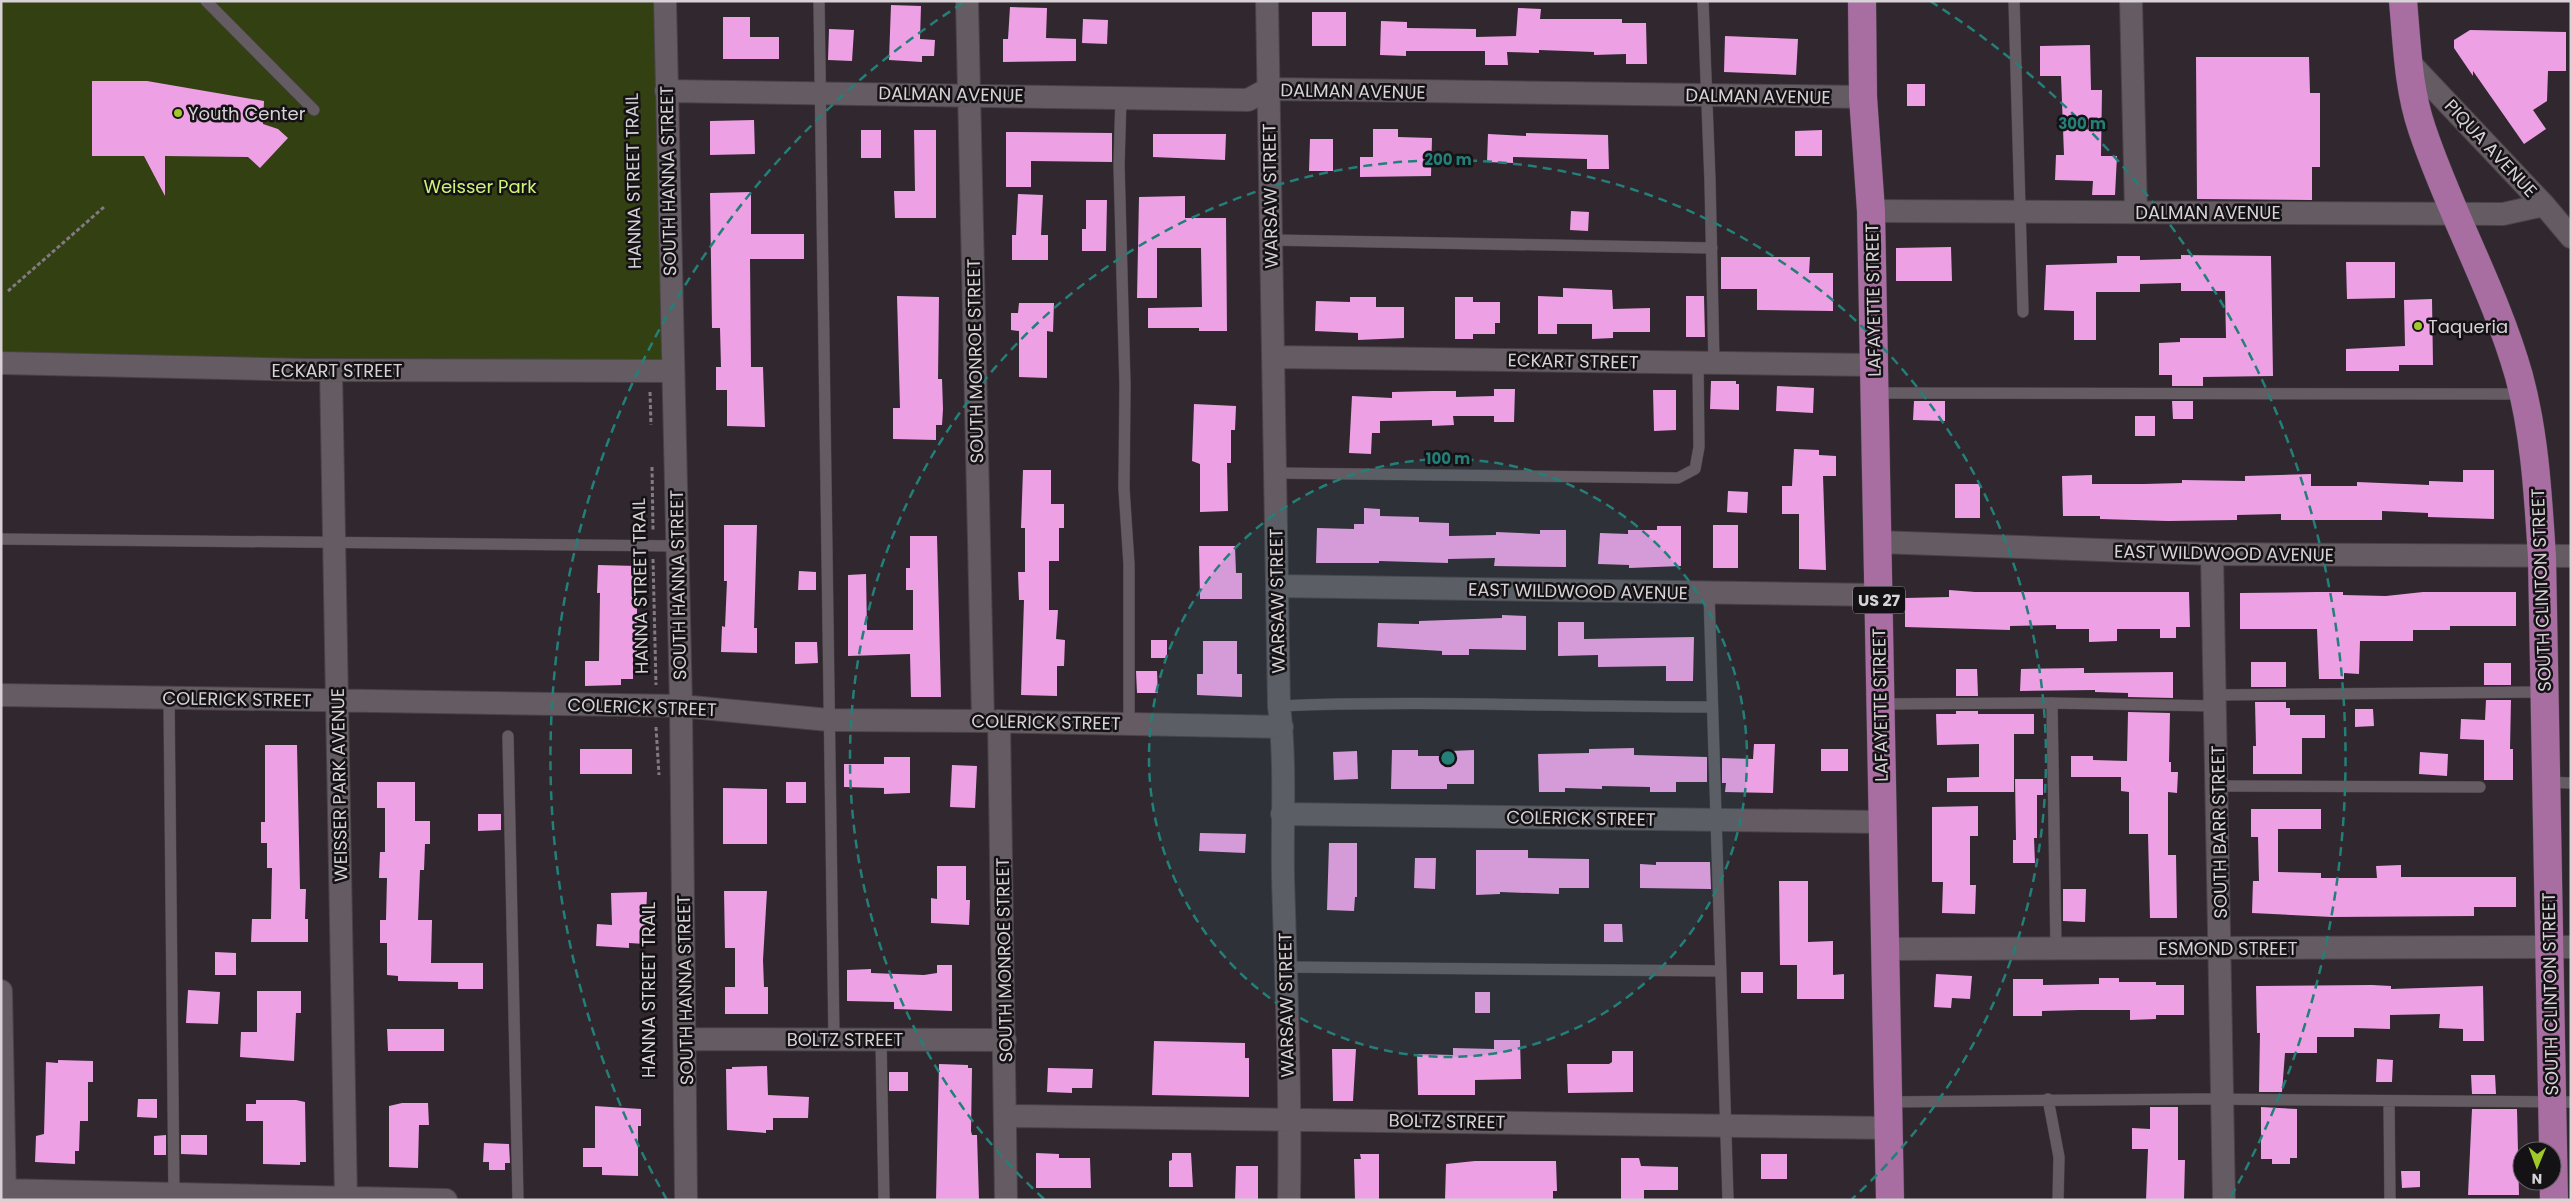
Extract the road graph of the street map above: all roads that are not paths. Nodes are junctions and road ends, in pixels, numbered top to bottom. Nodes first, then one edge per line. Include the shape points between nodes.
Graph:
1 (206, 1) edge
2 (665, 1) edge
3 (819, 1) edge
4 (968, 1) edge
5 (1267, 1) edge
6 (1702, 1) edge
7 (1862, 1) edge
8 (2014, 1) edge
9 (2131, 1) edge
10 (2404, 1) edge
11 (2408, 61) junction
12 (1268, 90) junction
13 (666, 91) junction
14 (820, 93) junction
15 (969, 95) junction
16 (1705, 95) junction
17 (1121, 96) junction
18 (1863, 97) junction
19 (314, 110) dead end
20 (2544, 205) junction
21 (1871, 211) junction
22 (2020, 211) junction
23 (2136, 212) junction
24 (2456, 214) junction
25 (2571, 238) edge
26 (1271, 240) junction
27 (1712, 248) junction
28 (2023, 312) dead end
29 (1273, 357) junction
30 (1, 363) edge
31 (1706, 363) junction
32 (1874, 365) junction
33 (331, 370) junction
34 (672, 371) junction
35 (1874, 393) junction
36 (2523, 394) junction
37 (1274, 473) junction
38 (1, 539) edge
39 (336, 542) junction
40 (1878, 542) junction
41 (678, 546) junction
42 (2212, 554) junction
43 (2542, 556) junction
44 (2571, 556) edge
45 (1277, 586) junction
46 (1709, 593) junction
47 (1878, 595) junction
48 (2544, 692) junction
49 (1, 695) edge
50 (170, 698) junction
51 (2217, 700) junction
52 (338, 701) junction
53 (2052, 703) junction
54 (1880, 704) junction
55 (681, 706) junction
56 (1712, 707) junction
57 (1281, 717) junction
58 (829, 720) junction
59 (991, 721) junction
60 (1129, 724) junction
61 (508, 736) dead end
62 (2558, 782) edge
63 (2218, 786) junction
64 (2480, 787) dead end
65 (1282, 814) junction
66 (1717, 820) junction
67 (1881, 822) junction
68 (2560, 947) edge
69 (2056, 948) junction
70 (2221, 948) junction
71 (1885, 949) junction
72 (1285, 967) junction
73 (1721, 971) junction
74 (1, 991) edge
75 (686, 1039) junction
76 (834, 1039) junction
77 (881, 1040) junction
78 (1005, 1040) junction
79 (2048, 1099) junction
80 (2223, 1099) junction
81 (2389, 1101) junction
82 (2561, 1102) edge
83 (1887, 1115) junction
84 (1007, 1116) junction
85 (1289, 1119) junction
86 (1728, 1125) junction
87 (4, 1193) edge
88 (174, 1197) edge
89 (346, 1199) edge
90 (446, 1200) edge
91 (518, 1200) edge
92 (686, 1200) edge
93 (884, 1200) edge
94 (1006, 1200) edge
95 (1289, 1200) edge
96 (1728, 1200) edge
97 (1890, 1200) edge
98 (2058, 1200) edge
99 (2224, 1200) edge
100 (2390, 1200) edge
101 (2554, 1200) edge

1 - 19 lane
2 - 13 street, SOUTH HANNA STREET
3 - 14 lane
4 - 15 street, SOUTH MONROE STREET
5 - 12 street, WARSAW STREET
6 - 16 lane
7 - 18 highway, LAFAYETTE STREET / US 27
8 - 22 lane
9 - 23 street
10 - 11 highway, SOUTH CLINTON STREET
11 - 20 street, PIQUA AVENUE
11 - 24 highway, SOUTH CLINTON STREET via 2422,128
12 - 16 street, DALMAN AVENUE
12 - 17 street, DALMAN AVENUE via 1248,100
12 - 26 street, WARSAW STREET
13 - 14 street, DALMAN AVENUE
13 - 34 street, SOUTH HANNA STREET
14 - 15 street, DALMAN AVENUE
14 - 58 lane
15 - 17 street, DALMAN AVENUE
15 - 59 street, SOUTH MONROE STREET
16 - 18 street, DALMAN AVENUE
16 - 27 lane
17 - 60 lane via 1119,165 1125,385 1124,489 1129,564
18 - 21 highway, LAFAYETTE STREET / US 27
20 - 24 street, DALMAN AVENUE via 2503,214
20 - 25 street, PIQUA AVENUE
21 - 22 street, DALMAN AVENUE
21 - 32 highway, LAFAYETTE STREET / US 27
22 - 23 street, DALMAN AVENUE
22 - 28 lane
23 - 24 street, DALMAN AVENUE
24 - 36 highway, SOUTH CLINTON STREET via 2502,325
26 - 27 lane
26 - 29 street, WARSAW STREET
27 - 31 lane
29 - 31 street, ECKART STREET
29 - 37 street, WARSAW STREET
30 - 33 street, ECKART STREET
31 - 32 street, ECKART STREET
31 - 37 lane via 1695,469 1678,478
32 - 35 highway, LAFAYETTE STREET / US 27
33 - 34 street, ECKART STREET
33 - 39 street, WEISSER PARK AVENUE
34 - 41 street, SOUTH HANNA STREET
35 - 36 lane
35 - 40 highway, LAFAYETTE STREET / US 27
36 - 43 highway, SOUTH CLINTON STREET via 2537,475
37 - 45 street, WARSAW STREET
38 - 39 lane
39 - 41 lane
39 - 52 street, WEISSER PARK AVENUE
40 - 42 street, EAST WILDWOOD AVENUE
40 - 47 highway, LAFAYETTE STREET / US 27
41 - 55 street, SOUTH HANNA STREET
42 - 43 street, EAST WILDWOOD AVENUE
42 - 51 street, SOUTH BARR STREET
43 - 44 street, EAST WILDWOOD AVENUE
43 - 48 highway, SOUTH CLINTON STREET
45 - 46 street, EAST WILDWOOD AVENUE
45 - 57 street, WARSAW STREET
46 - 47 street, EAST WILDWOOD AVENUE
46 - 56 lane
47 - 54 highway, LAFAYETTE STREET / US 27
48 - 51 lane
48 - 62 highway, SOUTH CLINTON STREET
49 - 50 street, COLERICK STREET
50 - 52 street, COLERICK STREET
50 - 88 lane
51 - 53 lane
51 - 63 street, SOUTH BARR STREET
52 - 55 street, COLERICK STREET
52 - 89 street, WEISSER PARK AVENUE
53 - 54 lane
53 - 69 lane
54 - 67 highway, LAFAYETTE STREET / US 27
55 - 58 street, COLERICK STREET
55 - 75 street, SOUTH HANNA STREET
56 - 57 lane via 1457,702
56 - 66 lane
57 - 60 street, COLERICK STREET
57 - 65 street, WARSAW STREET
58 - 59 street, COLERICK STREET
58 - 76 lane
59 - 60 street, COLERICK STREET
59 - 78 street, SOUTH MONROE STREET
61 - 91 lane
62 - 68 highway, SOUTH CLINTON STREET
63 - 64 lane
63 - 70 street, SOUTH BARR STREET
65 - 66 street, COLERICK STREET
65 - 72 street, WARSAW STREET
66 - 67 street, COLERICK STREET
66 - 73 lane
67 - 71 highway, LAFAYETTE STREET / US 27
68 - 70 street, ESMOND STREET
68 - 82 highway, SOUTH CLINTON STREET
69 - 70 street, ESMOND STREET
69 - 71 street, ESMOND STREET
70 - 80 street, SOUTH BARR STREET
71 - 83 highway, LAFAYETTE STREET / US 27
72 - 73 lane
72 - 85 street, WARSAW STREET
73 - 86 lane
74 - 87 street
75 - 76 street, BOLTZ STREET
75 - 92 street, SOUTH HANNA STREET
76 - 77 street, BOLTZ STREET
77 - 78 street, BOLTZ STREET
77 - 93 lane
78 - 84 street, SOUTH MONROE STREET
79 - 80 lane
79 - 83 lane
79 - 98 lane via 2058,1151
80 - 81 lane
80 - 99 street, SOUTH BARR STREET
81 - 82 lane
81 - 100 lane
82 - 101 highway, SOUTH CLINTON STREET
83 - 86 street, BOLTZ STREET
83 - 97 highway, LAFAYETTE STREET / US 27
84 - 85 street, BOLTZ STREET
84 - 94 street, SOUTH MONROE STREET
85 - 86 street, BOLTZ STREET
85 - 95 street, WARSAW STREET
86 - 96 lane
87 - 88 street
88 - 89 street
89 - 90 street

